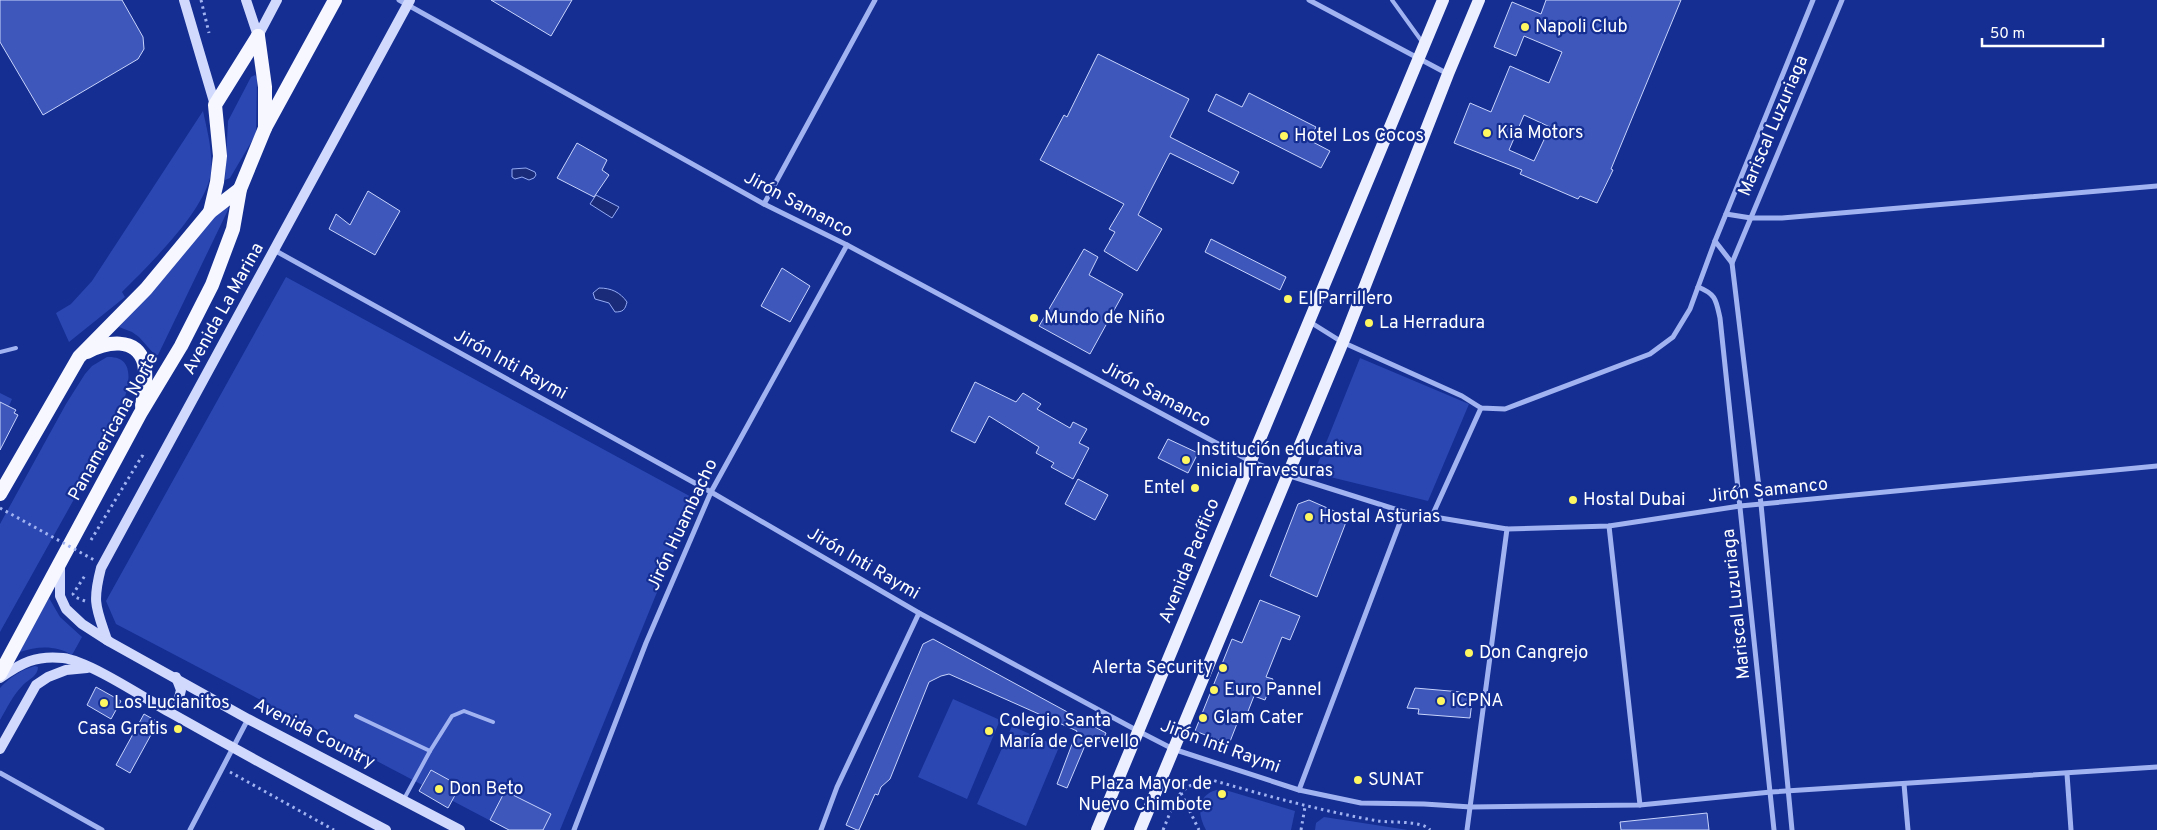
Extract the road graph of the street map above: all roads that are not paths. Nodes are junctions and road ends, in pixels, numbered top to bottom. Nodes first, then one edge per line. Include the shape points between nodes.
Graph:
1 (184, 0) edge
2 (246, 0) edge
3 (277, 0) edge
4 (336, 0) edge
5 (875, 0) edge
6 (1309, 0) edge
7 (1392, 0) edge
8 (1442, 0) edge
9 (1479, 0) edge
10 (1813, 0) edge
11 (1842, 0) edge
12 (405, 2) edge
13 (258, 36) junction
14 (1424, 44) junction
15 (1418, 59) junction
16 (1448, 74) junction
17 (215, 105) junction
18 (265, 128) junction
19 (2157, 186) edge
20 (240, 189) junction
21 (764, 204) junction
22 (210, 212) junction
23 (1726, 214) junction
24 (1751, 218) junction
25 (1715, 241) junction
26 (847, 245) junction
27 (274, 250) junction
28 (1732, 263) junction
29 (1698, 287) junction
30 (1308, 321) junction
31 (1342, 342) junction
32 (16, 348) dead end
33 (0, 352) edge
34 (79, 357) junction
35 (1481, 408) junction
36 (140, 414) junction
37 (1250, 461) junction
38 (2157, 466) edge
39 (1286, 475) junction
40 (711, 492) junction
41 (0, 494) edge
42 (1761, 504) junction
43 (1740, 506) junction
44 (1404, 512) junction
45 (1432, 516) junction
46 (1610, 526) junction
47 (1507, 529) junction
48 (60, 565) junction
49 (919, 613) junction
50 (107, 640) junction
51 (90, 668) junction
52 (0, 674) edge
53 (176, 677) junction
54 (0, 678) edge
55 (157, 705) junction
56 (356, 716) dead end
57 (248, 719) junction
58 (493, 722) dead end
59 (1138, 731) junction
60 (233, 748) junction
61 (0, 749) edge
62 (1173, 749) junction
63 (430, 751) junction
64 (2157, 768) edge
65 (0, 773) edge
66 (2067, 774) junction
67 (1904, 784) junction
68 (1299, 790) junction
69 (1789, 791) junction
70 (1771, 792) junction
71 (404, 799) junction
72 (1640, 805) junction
73 (1470, 807) junction
74 (454, 829) edge
75 (102, 830) edge
76 (190, 830) edge
77 (386, 830) edge
78 (574, 830) edge
79 (821, 830) edge
80 (1097, 830) edge
81 (1140, 830) edge
82 (1466, 830) edge
83 (1774, 830) edge
84 (1792, 830) edge
85 (1908, 830) edge
86 (2072, 830) edge

1 - 17 main road
2 - 13 main road
3 - 13 main road
4 - 18 highway, Panamericana Norte
5 - 21 street
6 - 15 street
7 - 14 lane
8 - 14 main road, Avenida Pacífico
9 - 16 main road
10 - 23 street, Mariscal Luzuriaga
11 - 24 street, Mariscal Luzuriaga
12 - 21 street, Jirón Samanco
12 - 27 main road, Avenida La Marina
13 - 17 highway
13 - 18 highway via 265,87
14 - 15 main road, Avenida Pacífico
15 - 16 street
15 - 30 main road, Avenida Pacífico
16 - 31 main road
17 - 22 highway via 220,156
18 - 20 highway, Panamericana Norte
19 - 24 street
20 - 22 highway
20 - 36 highway, Panamericana Norte via 233,229 212,285 181,346
21 - 26 street, Jirón Samanco
22 - 34 highway via 146,289
23 - 24 street
23 - 25 street, Mariscal Luzuriaga
24 - 28 street, Mariscal Luzuriaga
25 - 28 street
25 - 29 street, Mariscal Luzuriaga
26 - 37 street, Jirón Samanco
26 - 40 street, Jirón Huambacho
27 - 40 street, Jirón Inti Raymi
27 - 50 main road, Avenida La Marina via 101,568 95,604
28 - 42 street, Mariscal Luzuriaga
29 - 35 street via 1690,309 1672,337 1650,354 1505,409
29 - 43 street, Mariscal Luzuriaga via 1711,292 1717,302
30 - 31 street
30 - 37 main road, Avenida Pacífico
31 - 35 street via 1462,396
31 - 39 main road
32 - 33 lane
34 - 36 highway via 111,343 130,346 138,352 145,370
34 - 41 highway
35 - 45 street
36 - 48 highway, Panamericana Norte
37 - 39 street, Jirón Samanco
37 - 59 main road, Avenida Pacífico
38 - 42 street, Jirón Samanco
39 - 44 street, Jirón Samanco
39 - 62 main road
40 - 49 street, Jirón Inti Raymi
40 - 78 street, Jirón Huambacho via 646,643
42 - 43 street, Jirón Samanco
42 - 69 street, Mariscal Luzuriaga
43 - 46 street, Jirón Samanco
43 - 70 street, Mariscal Luzuriaga
44 - 45 street, Jirón Samanco
44 - 68 street
45 - 47 street, Jirón Samanco
46 - 47 street, Jirón Samanco
46 - 72 street
47 - 73 street
48 - 50 main road, Avenida Country via 60,596 66,609
48 - 52 highway, Panamericana Norte
49 - 59 street, Jirón Inti Raymi
49 - 79 street via 837,787
50 - 53 main road, Avenida Country
51 - 54 main road via 65,658 43,657 20,664
51 - 55 main road
51 - 61 main road via 66,670 36,685
53 - 55 main road via 181,690 178,702
53 - 57 main road, Avenida Country
55 - 60 main road
56 - 63 lane
57 - 60 street
57 - 71 main road, Avenida Country
58 - 63 lane via 464,711 452,716
59 - 62 street, Jirón Inti Raymi
59 - 80 main road, Avenida Pacífico
60 - 76 street
60 - 77 main road
62 - 68 street, Jirón Inti Raymi
62 - 81 main road
63 - 71 lane
64 - 66 street, Jirón Inti Raymi
65 - 75 street
66 - 67 street, Jirón Inti Raymi
66 - 86 street
67 - 69 street, Jirón Inti Raymi
67 - 85 street
68 - 73 street, Jirón Inti Raymi via 1361,803
69 - 70 street, Jirón Inti Raymi
69 - 84 street, Mariscal Luzuriaga
70 - 72 street, Jirón Inti Raymi
70 - 83 street, Mariscal Luzuriaga
71 - 74 main road, Avenida Country
72 - 73 street, Jirón Inti Raymi
73 - 82 street

